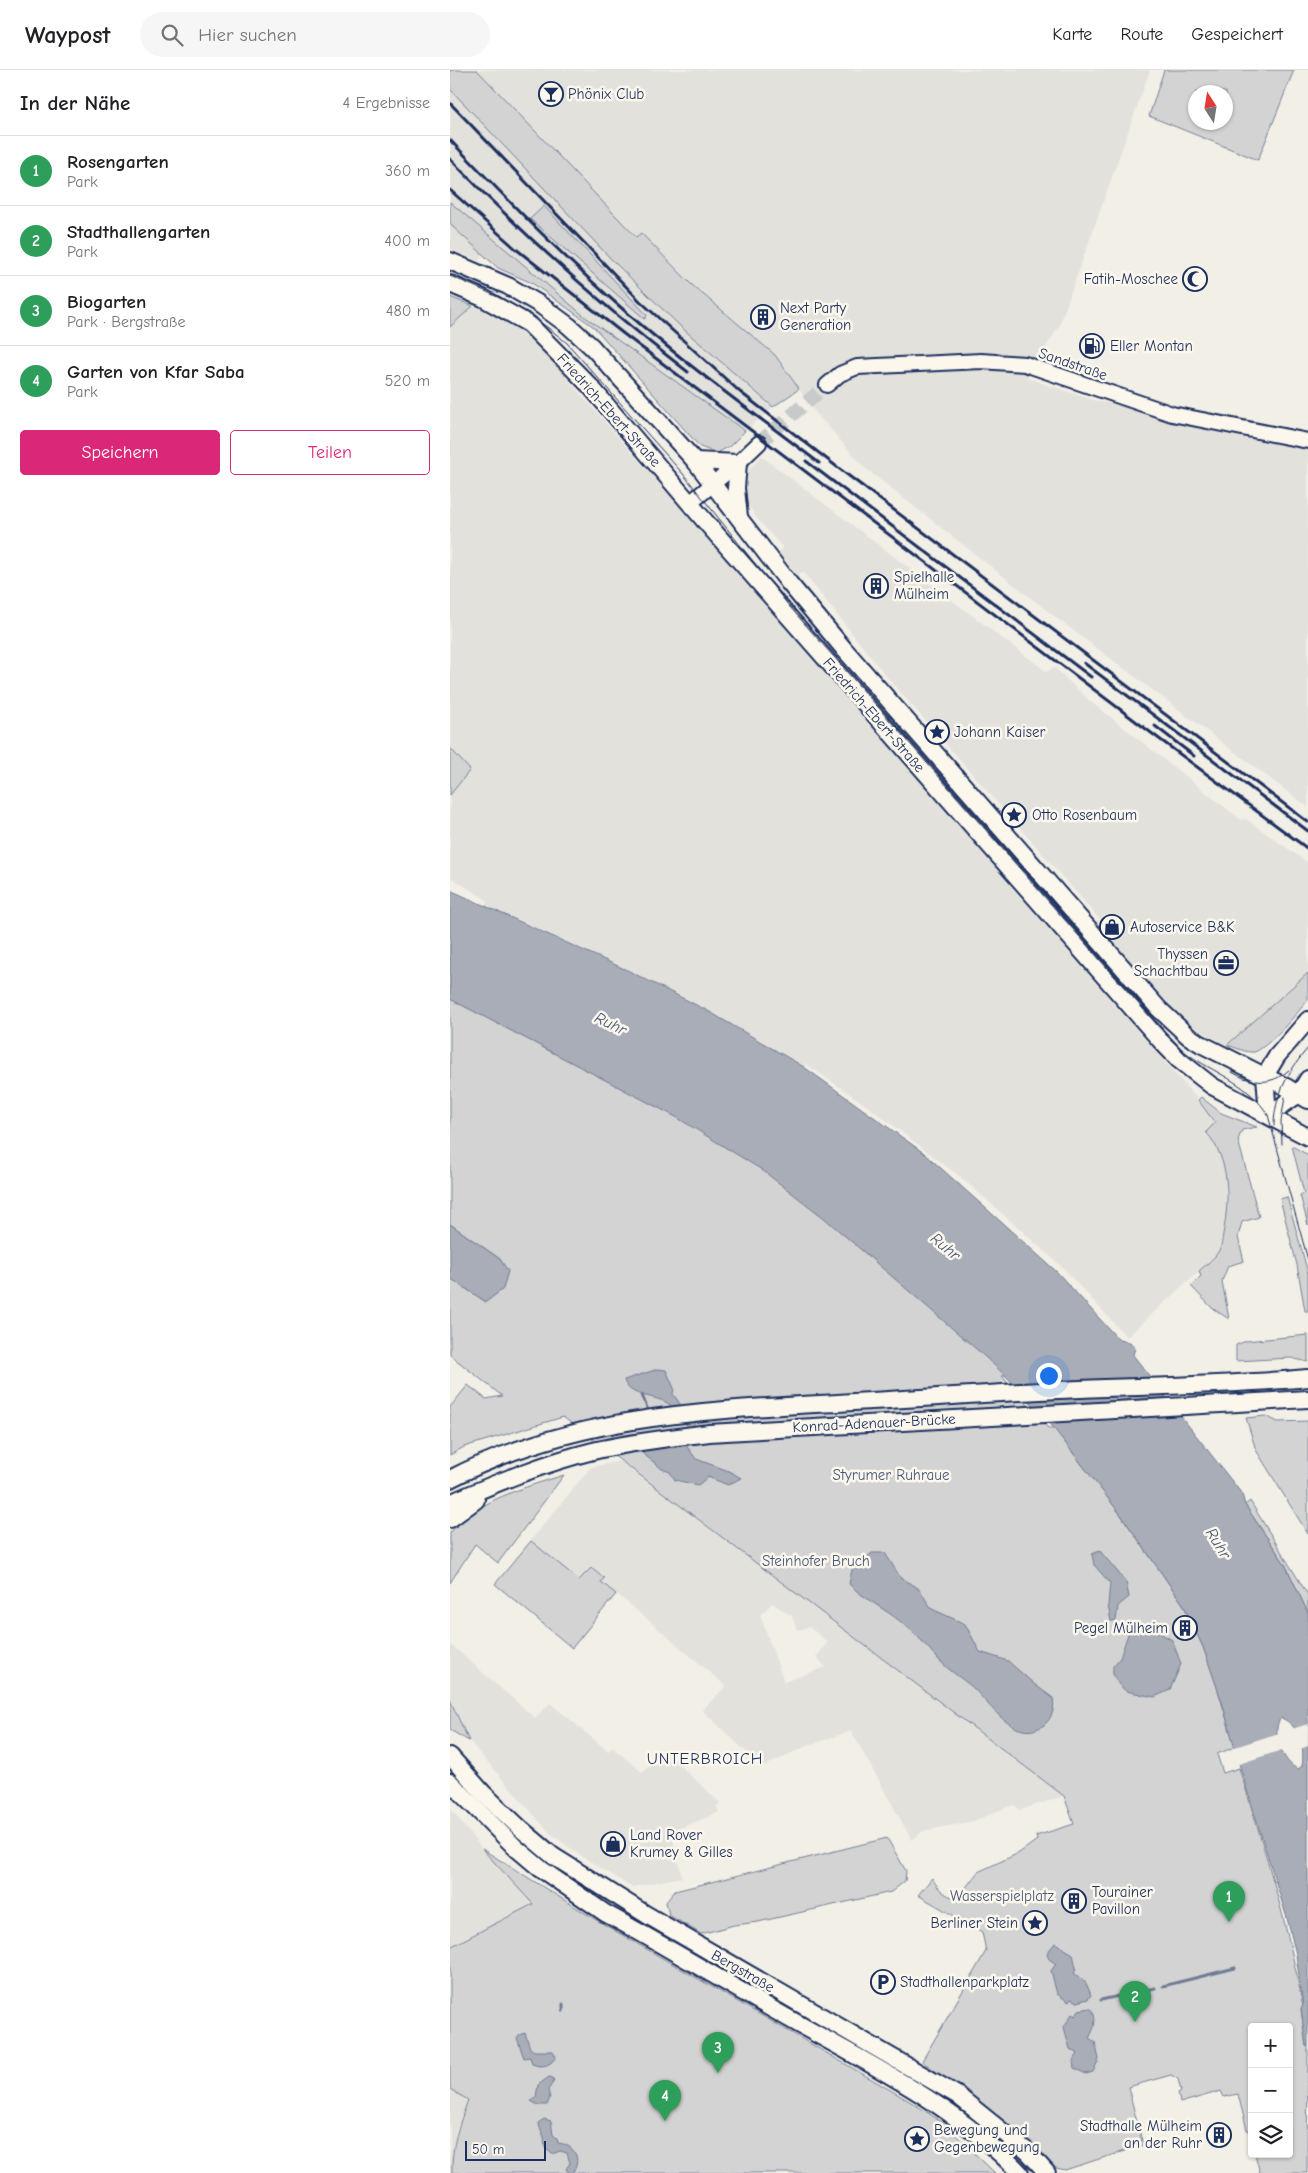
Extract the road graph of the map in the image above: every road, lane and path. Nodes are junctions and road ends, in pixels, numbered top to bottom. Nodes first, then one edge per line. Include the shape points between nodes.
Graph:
1 (450, 262) edge
2 (450, 284) edge
3 (827, 385) tunnel mouth
4 (1308, 441) edge
5 (759, 443) tunnel mouth
6 (695, 461) junction
7 (738, 463) junction
8 (713, 484) junction
9 (690, 503) junction
10 (739, 517) junction
11 (1308, 1020) edge
12 (1265, 1076) junction
13 (1308, 1079) edge
14 (1304, 1097) edge
15 (1268, 1115) junction
16 (1308, 1137) edge
17 (1308, 1378) edge
18 (1308, 1399) edge
19 (516, 1476) junction
20 (450, 1479) edge
21 (450, 1503) edge
22 (450, 1519) edge
23 (450, 1756) edge
24 (450, 1782) edge
25 (1020, 2173) edge
26 (1047, 2173) edge

1 - 6 main road, Friedrich-Ebert-Straße via 508,286 569,326 628,385
2 - 9 main road, Friedrich-Ebert-Straße via 529,324 590,386
3 - 4 street, Sandstraße via 840,374 858,367 1010,362 1172,414
5 - 7 street
6 - 7 main road
6 - 8 main road, Friedrich-Ebert-Straße
7 - 8 street
7 - 10 main road
8 - 9 street
8 - 10 main road, Friedrich-Ebert-Straße
9 - 15 main road, Friedrich-Ebert-Straße via 1160,1040 1212,1086
10 - 12 main road, Friedrich-Ebert-Straße via 844,649 1159,1009 1188,1036
11 - 12 main road via 1277,1056
12 - 14 main road, Friedrich-Ebert-Straße
12 - 15 main road
13 - 14 main road
14 - 15 main road
15 - 16 main road, Friedrich-Ebert-Straße
17 - 20 main road, Konrad-Adenauer-Brücke via 738,1408 604,1425 534,1443
18 - 19 main road, Konrad-Adenauer-Brücke via 709,1433 592,1451
19 - 21 main road, Konrad-Adenauer-Brücke
19 - 22 main road via 465,1506
23 - 26 main road, Bergstraße via 483,1793 553,1856 647,1915 957,2095 1028,2152
24 - 25 main road, Bergstraße via 516,1848 562,1885 940,2107 986,2140

